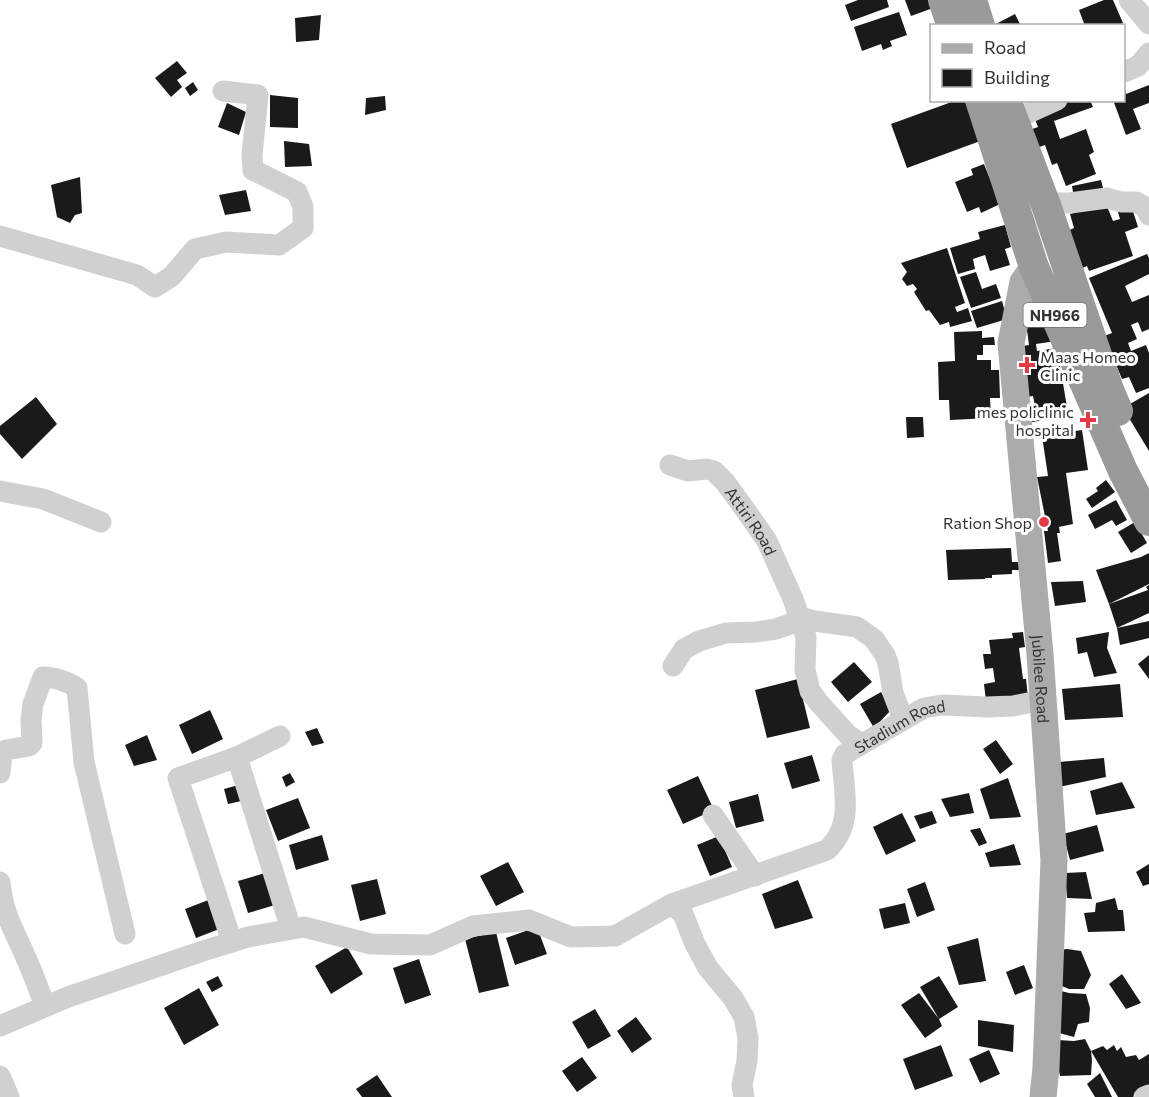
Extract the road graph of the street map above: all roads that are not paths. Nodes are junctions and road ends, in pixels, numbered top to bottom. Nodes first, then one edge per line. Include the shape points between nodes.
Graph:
1 (943, 0) edge
2 (972, 0) edge
3 (1129, 0) edge
4 (951, 24) edge
5 (979, 24) edge
6 (1149, 24) edge
7 (1149, 52) edge
8 (1125, 72) edge
9 (223, 91) dead end
10 (981, 102) edge
11 (1047, 102) edge
12 (1009, 110) edge
13 (1046, 205) junction
14 (1149, 215) edge
15 (0, 237) edge
16 (1064, 259) junction
17 (1034, 267) junction
18 (670, 465) dead end
19 (1149, 480) edge
20 (0, 490) edge
21 (1149, 521) edge
22 (101, 522) dead end
23 (799, 617) junction
24 (673, 666) dead end
25 (1043, 700) junction
26 (903, 719) junction
27 (280, 736) dead end
28 (861, 744) junction
29 (237, 757) junction
30 (0, 772) edge
31 (713, 815) dead end
32 (755, 876) junction
33 (0, 882) edge
34 (672, 904) junction
35 (291, 929) junction
36 (125, 934) dead end
37 (232, 942) junction
38 (45, 1006) junction
39 (0, 1026) edge
40 (0, 1076) edge
41 (1149, 1095) edge
42 (9, 1097) edge
43 (744, 1097) edge
44 (1043, 1097) edge
45 (1144, 1097) edge

1 - 4 highway
2 - 5 highway
3 - 6 street
7 - 8 street via 1138,66
9 - 15 street via 258,95 253,170 297,192 303,207 303,228 279,245 226,242 195,249 172,276 155,287 137,275
10 - 17 highway, NH966
11 - 12 street
12 - 13 highway, NH966
13 - 14 street via 1107,198 1136,202
13 - 16 highway, NH966
16 - 17 highway via 1046,247 1036,255
16 - 19 highway, NH966 via 1109,390
17 - 21 highway, NH966 via 1123,471
17 - 25 main road, Jubilee Road via 1023,282 1011,343
18 - 23 street, Attiri Road via 688,471 714,471 725,482 767,541
20 - 22 street via 43,499
23 - 24 street via 776,629 726,633 699,641 684,649
23 - 26 street via 857,627 874,639 888,663
23 - 28 street, Attiri Road via 806,637 805,670 810,691 848,735
25 - 26 street, Stadium Road via 1013,706 942,705 924,708
25 - 44 main road, Jubilee Road via 1054,860
26 - 28 street, Stadium Road
27 - 29 street
28 - 32 street, Stadium Road via 845,753 842,760 846,813 835,842 827,850
29 - 35 street
29 - 37 street via 178,778
30 - 36 street via 2,753 32,743 33,704 43,677 77,688 84,762
31 - 32 street
32 - 34 street, Stadium Road
33 - 38 street via 9,922
34 - 35 street, Stadium Road via 615,936 571,937 529,920 473,926 430,945 371,944 304,927
34 - 43 street via 683,914 708,968 744,1017 748,1038
35 - 37 street, Stadium Road
37 - 38 street, Stadium Road
38 - 39 street, Stadium Road
40 - 42 street
41 - 45 street

